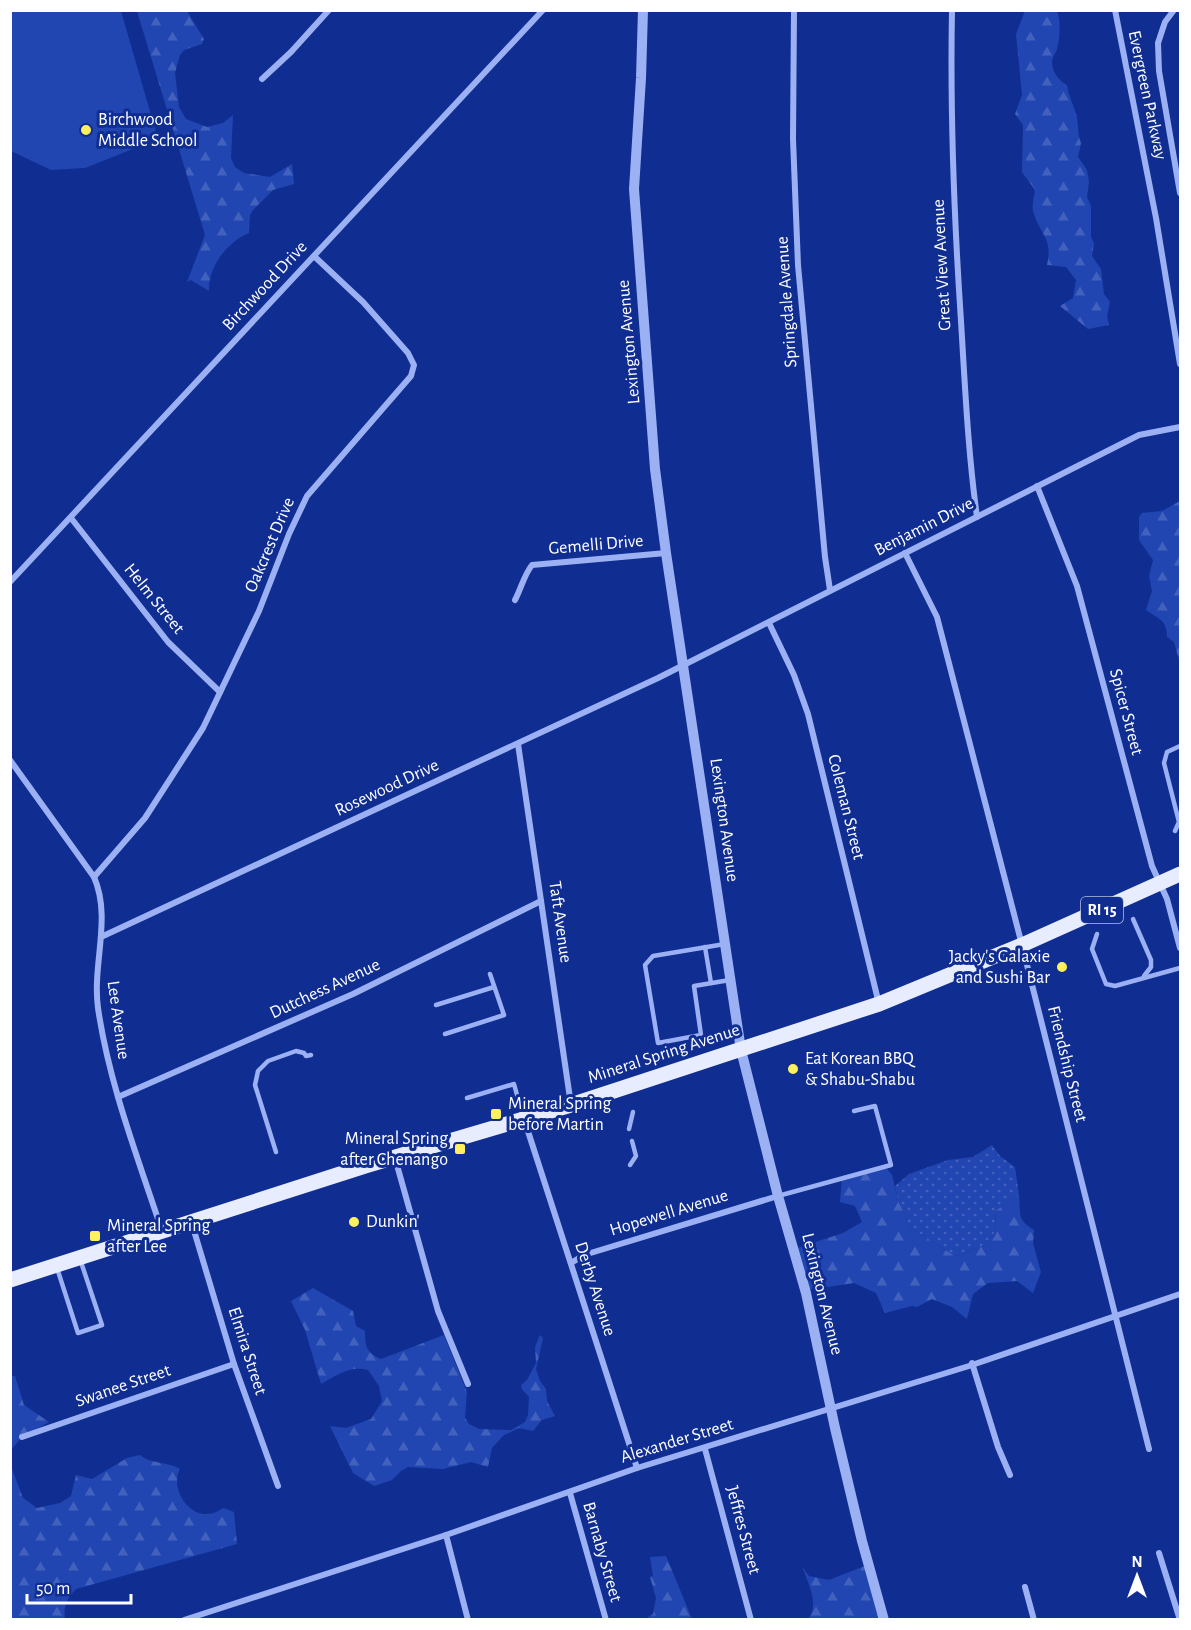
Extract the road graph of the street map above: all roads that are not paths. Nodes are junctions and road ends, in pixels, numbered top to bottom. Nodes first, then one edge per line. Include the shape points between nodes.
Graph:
1 (329, 10) edge
2 (543, 10) edge
3 (643, 10) edge
4 (794, 10) edge
5 (952, 10) edge
6 (1115, 10) edge
7 (1174, 10) edge
8 (262, 79) dead end
9 (1180, 194) edge
10 (314, 256) junction
11 (1180, 364) edge
12 (1180, 426) edge
13 (1036, 486) junction
14 (977, 517) junction
15 (71, 518) junction
16 (666, 553) junction
17 (905, 553) junction
18 (10, 582) edge
19 (830, 590) junction
20 (515, 600) dead end
21 (769, 623) junction
22 (684, 665) junction
23 (220, 692) junction
24 (518, 744) junction
25 (1180, 746) edge
26 (10, 760) edge
27 (1175, 831) dead end
28 (1180, 874) edge
29 (94, 877) junction
30 (1160, 883) junction
31 (541, 901) junction
32 (1133, 919) dead end
33 (1097, 934) dead end
34 (101, 937) junction
35 (725, 944) junction
36 (1022, 945) junction
37 (705, 947) junction
38 (1180, 948) edge
39 (1180, 968) edge
40 (490, 974) dead end
41 (1142, 978) junction
42 (731, 980) junction
43 (711, 983) junction
44 (494, 987) junction
45 (879, 1004) junction
46 (436, 1005) dead end
47 (445, 1034) dead end
48 (741, 1050) junction
49 (311, 1055) dead end
50 (118, 1097) junction
51 (466, 1098) dead end
52 (571, 1105) junction
53 (854, 1111) dead end
54 (633, 1112) dead end
55 (524, 1118) junction
56 (628, 1129) dead end
57 (632, 1141) dead end
58 (276, 1152) dead end
59 (394, 1158) junction
60 (630, 1165) dead end
61 (778, 1196) junction
62 (192, 1223) junction
63 (162, 1232) junction
64 (80, 1258) junction
65 (570, 1263) junction
66 (56, 1266) junction
67 (10, 1280) edge
68 (1180, 1294) edge
69 (1116, 1317) junction
70 (234, 1364) junction
71 (972, 1364) junction
72 (468, 1384) dead end
73 (830, 1408) junction
74 (22, 1437) dead end
75 (705, 1449) junction
76 (1149, 1449) dead end
77 (637, 1468) junction
78 (1010, 1475) dead end
79 (278, 1486) dead end
80 (570, 1493) junction
81 (446, 1535) junction
82 (1160, 1552) dead end
83 (1025, 1587) dead end
84 (184, 1620) edge
85 (468, 1620) edge
86 (606, 1620) edge
87 (751, 1620) edge
88 (884, 1620) edge
89 (1034, 1620) edge
90 (1180, 1620) edge

1 - 8 street
2 - 10 street, Birchwood Drive
3 - 16 street, Lexington Avenue via 634,189 655,469
4 - 19 street, Springdale Avenue via 793,139 798,265
5 - 14 street, Great View Avenue via 954,205
6 - 11 street, Evergreen Parkway
7 - 9 street, Evergreen Parkway via 1158,43
10 - 15 street, Birchwood Drive
10 - 23 street, Oakcrest Drive via 363,302 414,365 398,393 307,496
12 - 13 street, Benjamin Drive via 1139,435
13 - 14 street, Benjamin Drive
13 - 30 street, Spicer Street via 1077,586 1152,866
14 - 17 street, Benjamin Drive
15 - 18 street, Birchwood Drive
15 - 23 street, Helm Street via 168,642
16 - 20 street, Gemelli Drive via 532,565
16 - 22 street, Lexington Avenue
17 - 19 street, Benjamin Drive
17 - 36 street, Friendship Street via 936,617
19 - 21 street, Benjamin Drive
21 - 22 street, Benjamin Drive
21 - 45 street, Coleman Street via 808,714
22 - 24 street, Rosewood Drive
22 - 35 street, Lexington Avenue
23 - 29 street, Oakcrest Drive via 203,728 146,818
24 - 31 street, Taft Avenue
24 - 34 street, Rosewood Drive
25 - 27 lane via 1167,752 1164,763 1179,822
26 - 29 street, Lee Avenue
28 - 30 main road, Mineral Spring Avenue / RI 15
29 - 34 street, Lee Avenue via 100,895
30 - 36 main road, Mineral Spring Avenue / RI 15
30 - 38 street, Spicer Street
31 - 50 street, Dutchess Avenue via 353,994
31 - 52 street, Taft Avenue
32 - 41 lane via 1151,960
33 - 41 lane via 1092,949 1106,984 1114,986
34 - 50 street, Lee Avenue via 96,988
35 - 37 lane
35 - 42 street, Lexington Avenue
36 - 45 main road, Mineral Spring Avenue / RI 15
36 - 69 street, Friendship Street
37 - 43 lane
37 - 43 lane via 653,956 645,964 658,1043 701,1035 694,986
39 - 41 lane
40 - 44 lane
42 - 43 lane
42 - 48 street, Lexington Avenue
44 - 46 lane
44 - 47 lane via 504,1014
45 - 48 main road, Mineral Spring Avenue / RI 15
48 - 52 main road, Mineral Spring Avenue / RI 15
48 - 61 street, Lexington Avenue
49 - 58 lane via 296,1051 268,1061 258,1071 255,1085
50 - 63 street, Lee Avenue
51 - 55 lane via 514,1084
52 - 55 main road, Mineral Spring Avenue / RI 15
53 - 61 lane via 875,1106 891,1165
54 - 56 lane
55 - 59 main road, Mineral Spring Avenue / RI 15
55 - 65 street, Derby Avenue
57 - 60 lane via 636,1156
59 - 62 main road, Mineral Spring Avenue / RI 15
59 - 72 street via 438,1311
61 - 65 street, Hopewell Avenue via 584,1255
61 - 73 street, Lexington Avenue via 808,1302
62 - 63 main road, Mineral Spring Avenue / RI 15
62 - 70 street, Elmira Street
63 - 64 main road, Mineral Spring Avenue / RI 15
64 - 66 main road, Mineral Spring Avenue / RI 15
64 - 66 lane via 102,1325 94,1328 78,1333
65 - 77 street, Derby Avenue
66 - 67 main road, Mineral Spring Avenue / RI 15
68 - 69 street, Alexander Street
69 - 71 street, Alexander Street
69 - 76 street, Friendship Street
70 - 74 street, Swanee Street
70 - 79 street, Elmira Street
71 - 73 street, Alexander Street
71 - 78 street
73 - 75 street, Alexander Street
73 - 88 street, Lexington Avenue
75 - 77 street, Alexander Street
75 - 87 street, Jeffres Street
77 - 80 street, Alexander Street
80 - 81 street, Alexander Street
80 - 86 street, Barnaby Street
81 - 84 street, Alexander Street
81 - 85 street
82 - 90 street
83 - 89 street

